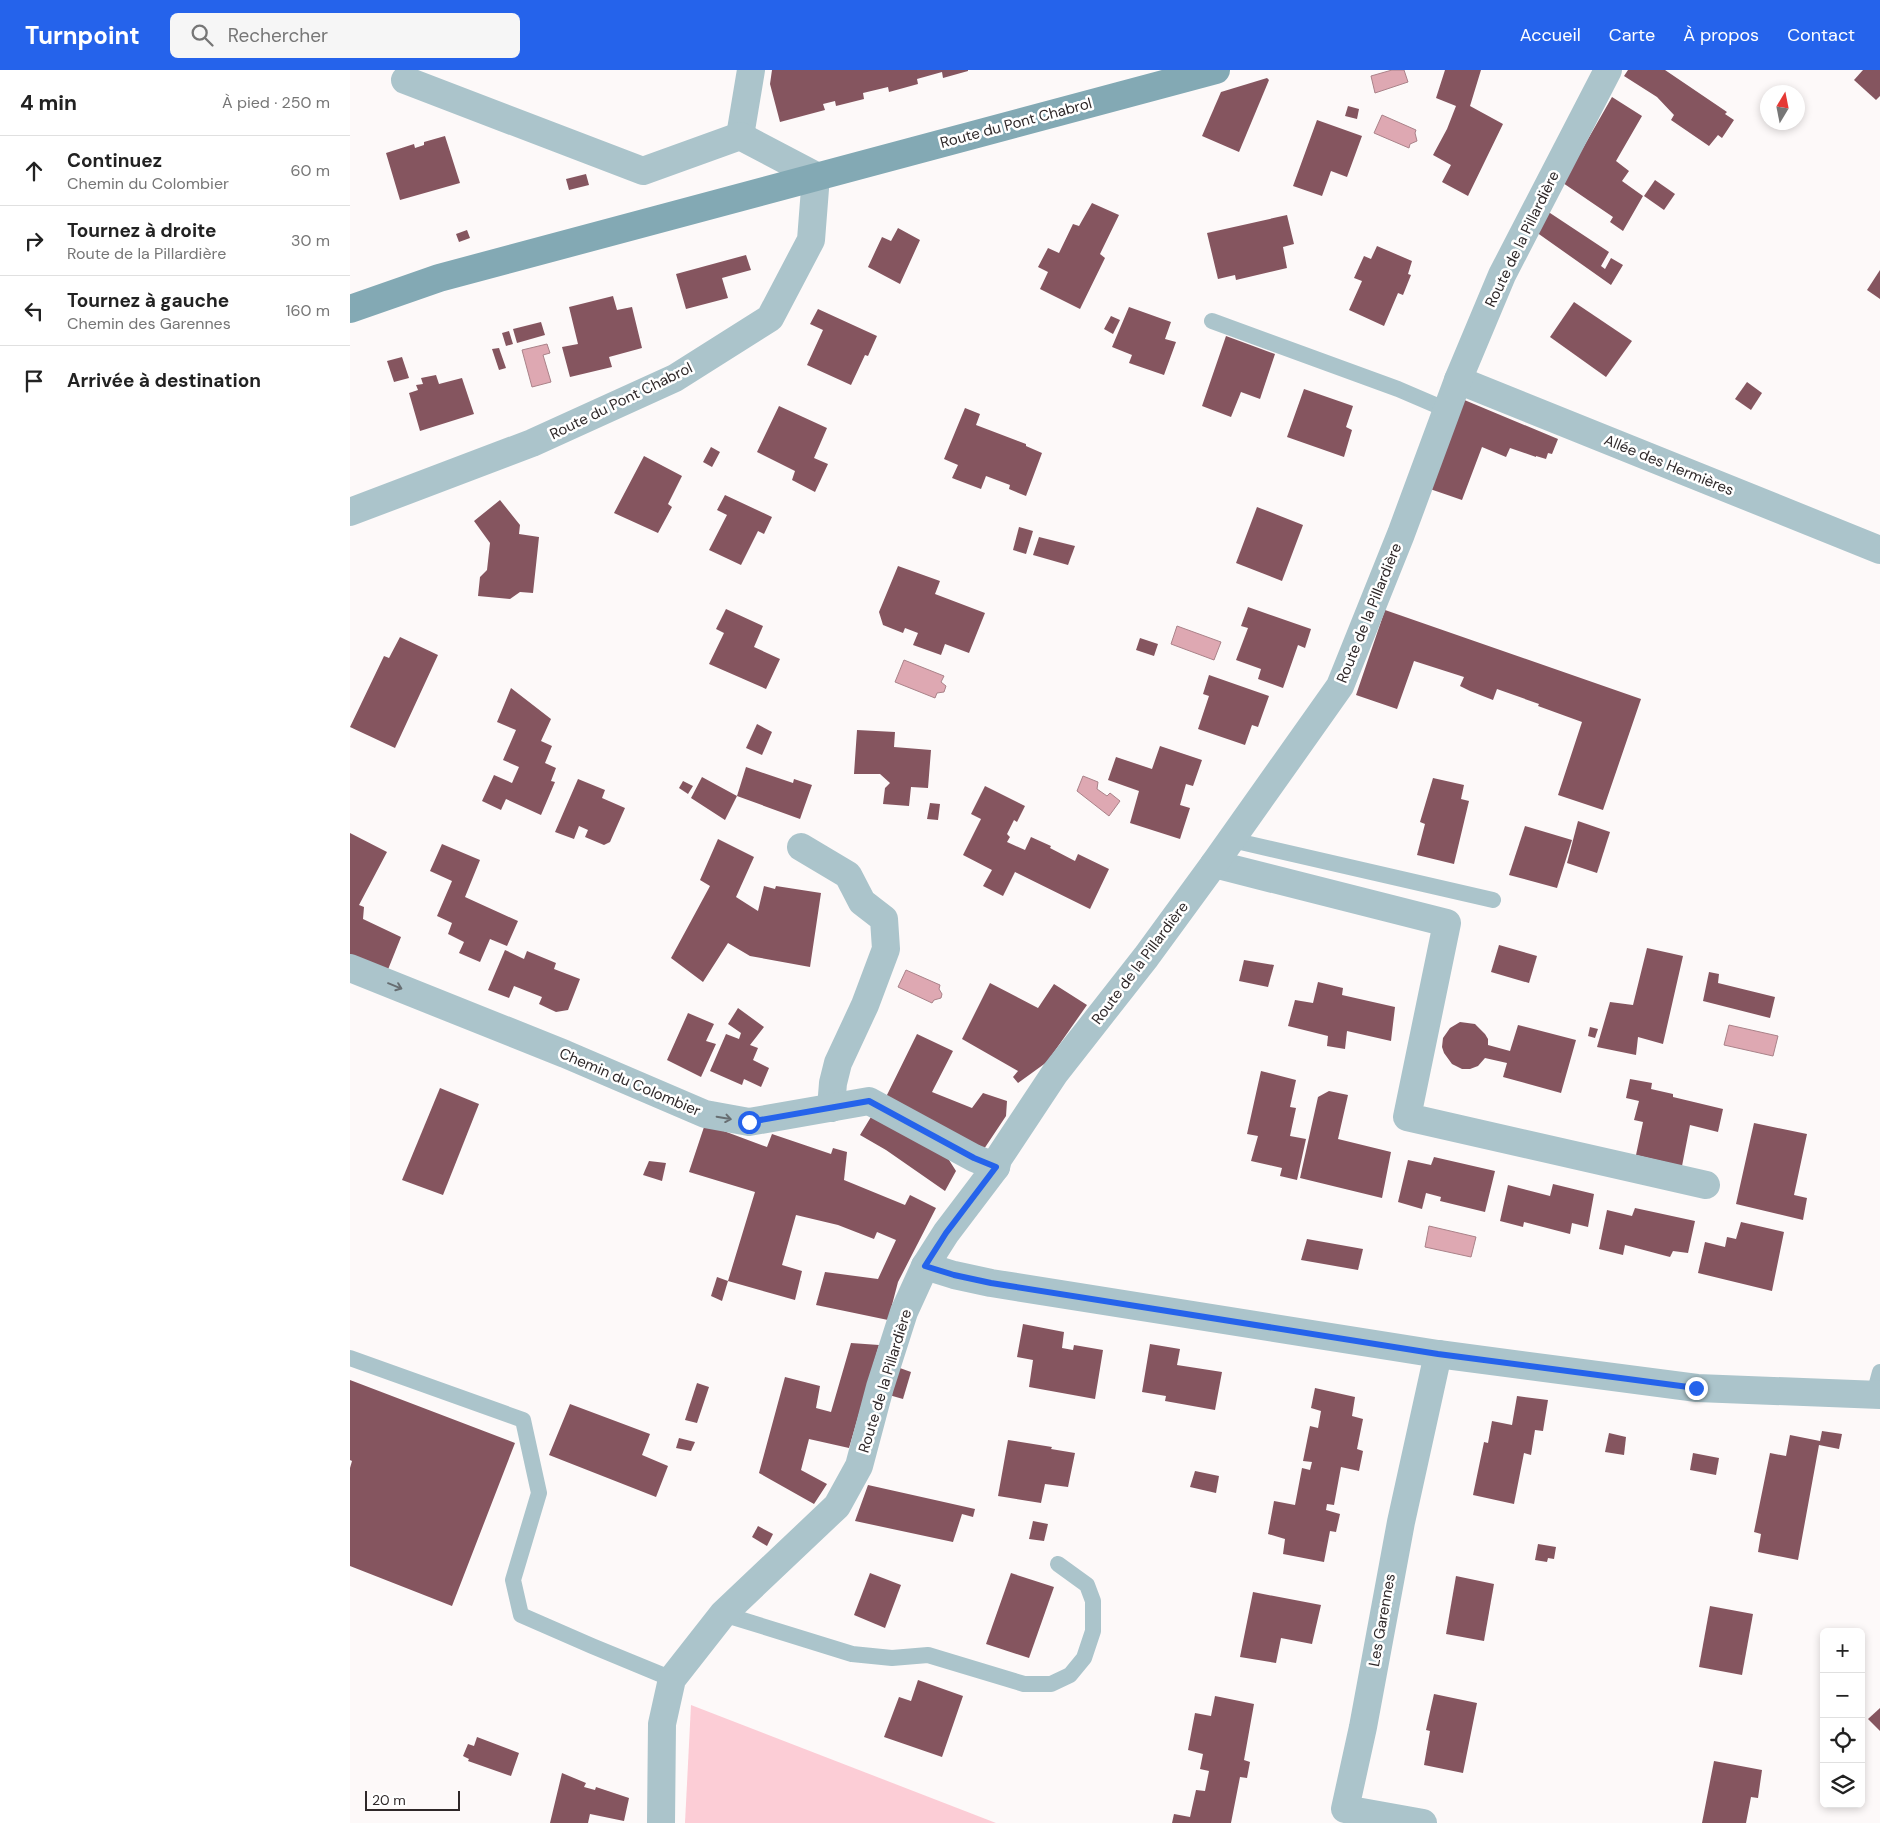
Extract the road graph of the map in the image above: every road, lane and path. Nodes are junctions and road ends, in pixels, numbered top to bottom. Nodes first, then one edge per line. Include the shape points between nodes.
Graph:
1 (751, 70) edge
2 (1216, 70) edge
3 (1608, 70) edge
4 (405, 80) dead end
5 (740, 136) junction
6 (816, 176) junction
7 (350, 309) edge
8 (1212, 321) dead end
9 (1458, 380) junction
10 (1447, 410) junction
11 (350, 512) edge
12 (1880, 550) edge
13 (1232, 840) junction
14 (801, 847) dead end
15 (1214, 864) junction
16 (1493, 900) dead end
17 (350, 968) edge
18 (831, 1108) junction
19 (996, 1167) junction
20 (1706, 1185) dead end
21 (925, 1266) junction
22 (1438, 1354) junction
23 (350, 1358) edge
24 (1878, 1387) edge
25 (1058, 1564) dead end
26 (723, 1614) junction
27 (672, 1679) junction
28 (661, 1823) edge
29 (1423, 1823) edge

1 - 5 street
2 - 6 main road, Route du Pont Chabrol
3 - 9 street, Route de la Pillardière via 1502,275
4 - 5 street via 643,171
5 - 6 street
6 - 7 main road, Route du Pont Chabrol via 439,278
6 - 11 street, Route du Pont Chabrol via 811,240 770,318 666,382 532,443
8 - 10 lane
9 - 10 street, Route de la Pillardière
9 - 12 street, Allée des Hermières
10 - 13 street, Route de la Pillardière via 1340,686
13 - 15 street, Route de la Pillardière
13 - 16 lane
14 - 18 street via 848,875 862,902 884,919 886,949 838,1063
15 - 19 street, Route de la Pillardière via 1055,1073 998,1158
15 - 20 street via 1447,922 1407,1117
17 -> 18 street, Chemin du Colombier via 705,1114 749,1122
18 - 19 street, Chemin du Colombier via 869,1101
19 - 21 street, Route de la Pillardière
21 - 22 street via 991,1283
21 - 26 street, Route de la Pillardière via 904,1312 859,1466 837,1506
22 - 24 street via 1696,1388
22 - 29 street, Les Garennes via 1400,1522 1345,1809
23 - 27 lane via 523,1420 539,1493 514,1580 521,1615
25 - 26 lane via 1087,1585 1093,1601 1093,1631 1084,1658 1070,1675 1051,1684 1024,1684 928,1655 892,1658 852,1654
26 - 27 street, Route de la Pillardière
27 - 28 street, Route de la Pillardière via 662,1724

